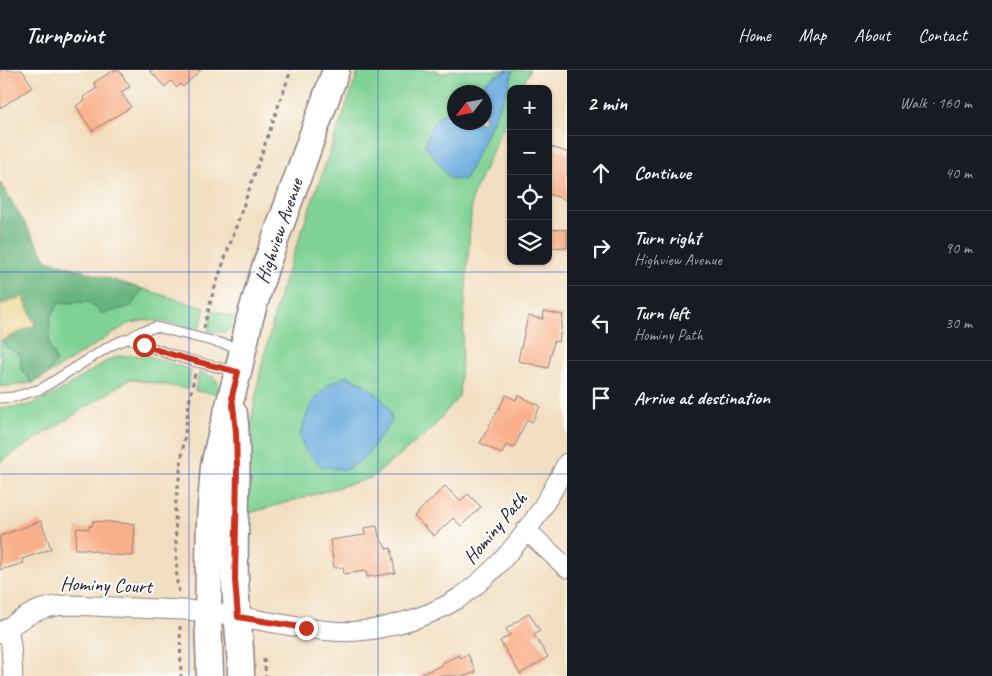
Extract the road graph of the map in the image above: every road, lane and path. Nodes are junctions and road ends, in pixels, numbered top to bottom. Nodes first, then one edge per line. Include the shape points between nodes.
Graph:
1 (291, 70) edge
2 (336, 70) edge
3 (130, 338) junction
4 (202, 338) junction
5 (197, 362) junction
6 (238, 372) junction
7 (0, 398) edge
8 (567, 463) edge
9 (526, 530) junction
10 (567, 568) edge
11 (179, 610) junction
12 (208, 612) junction
13 (238, 617) junction
14 (4, 630) edge
15 (13, 676) edge
16 (181, 676) edge
17 (210, 676) edge
18 (241, 676) edge

1 - 4 path via 215,288
2 - 6 street, Highview Avenue via 265,268
3 - 4 lane via 156,327
3 - 5 lane via 155,350
3 - 7 lane via 110,346 40,389 13,398
4 - 6 lane
5 - 6 lane
5 - 11 path via 176,509
6 - 12 street, Highview Avenue via 214,466
6 - 13 street, Highview Avenue via 235,580
8 - 9 street, Hominy Path
9 - 10 street
9 - 13 street, Hominy Path via 478,583 450,603 412,620 384,628 334,631
11 - 12 street, Hominy Court
11 - 14 street, Hominy Court via 56,605 32,612
11 - 16 path
12 - 13 street, Hominy Path
12 - 17 street, Highview Avenue
13 - 18 street, Highview Avenue
14 - 15 street, Hominy Court via 11,645

